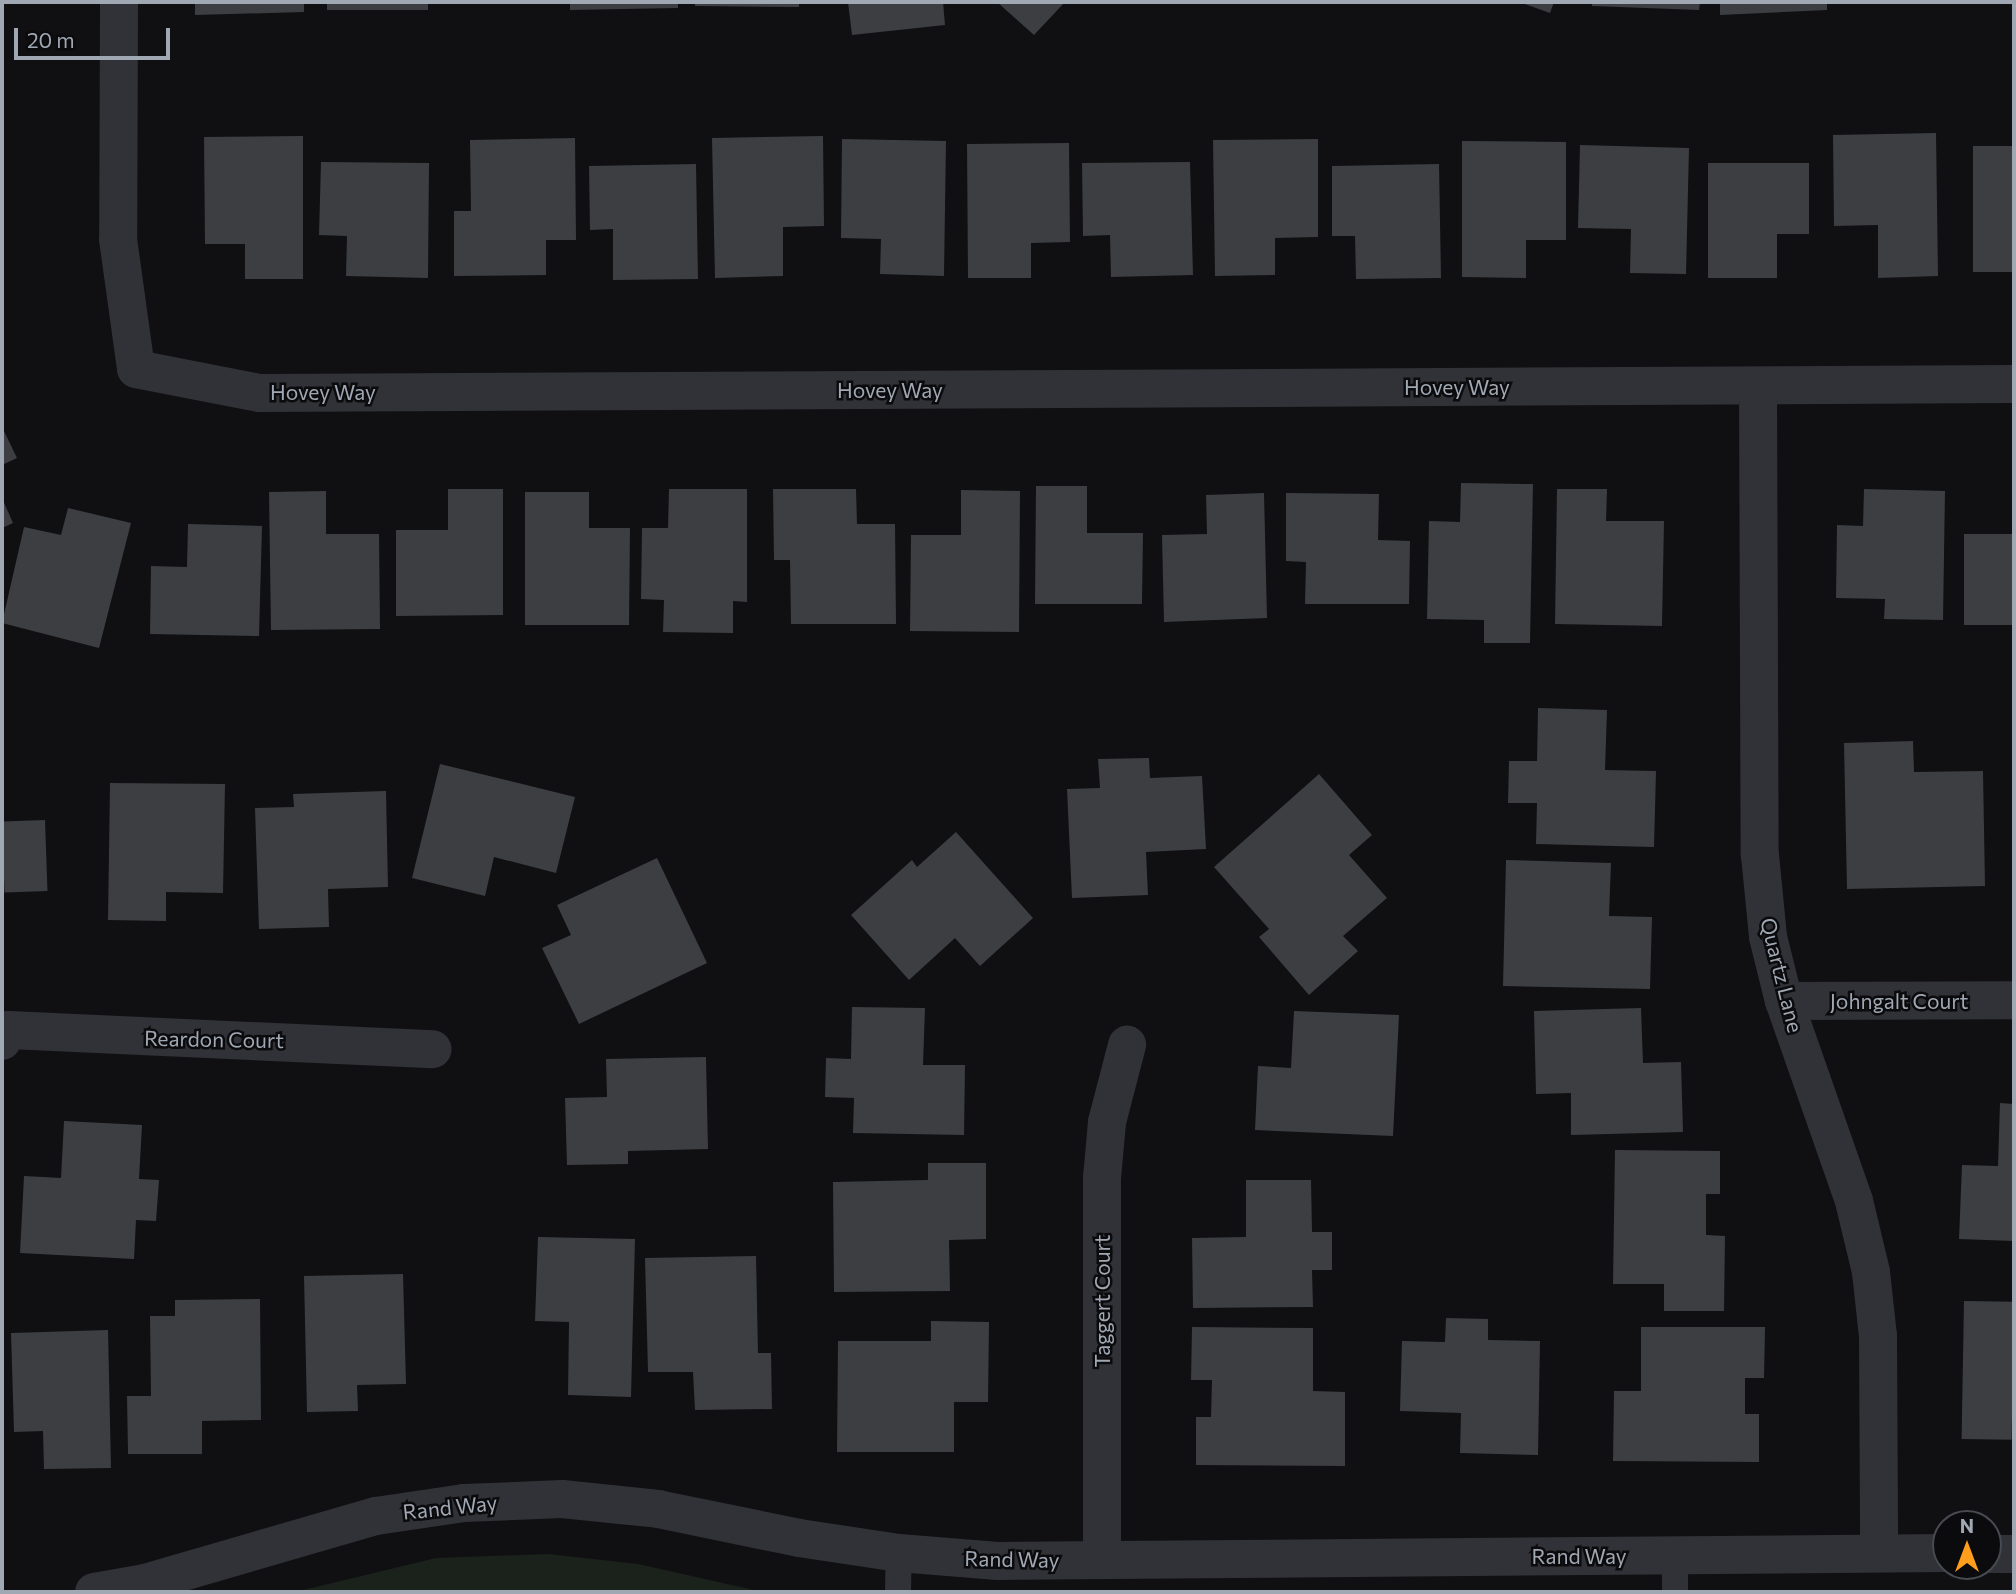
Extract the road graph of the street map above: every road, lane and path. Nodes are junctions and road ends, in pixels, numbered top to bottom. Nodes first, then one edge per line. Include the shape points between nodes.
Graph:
1 (119, 2) edge
2 (2014, 384) edge
3 (1758, 386) junction
4 (2014, 1000) edge
5 (1784, 1001) junction
6 (2, 1041) edge
7 (1127, 1045) dead end
8 (433, 1049) dead end
9 (899, 1553) junction
10 (1879, 1553) junction
11 (1932, 1553) edge
12 (1675, 1555) junction
13 (1102, 1559) junction
14 (94, 1592) edge
15 (898, 1592) edge
16 (1675, 1592) edge

1 - 3 street, Hovey Way via 118,239 136,369 260,393
2 - 3 street, Hovey Way
3 - 5 street, Quartz Lane via 1760,855 1768,937
4 - 5 street, Johngalt Court
5 - 10 street, Quartz Lane via 1850,1188 1871,1272 1878,1336
6 - 8 street, Reardon Court via 9,1030
7 - 13 street, Taggert Court via 1107,1122 1102,1178
9 - 13 street, Rand Way via 998,1561
9 - 14 street, Rand Way via 658,1509 562,1499 476,1502 376,1516 145,1583
9 - 15 lane
10 - 11 street, Rand Way
10 - 12 street, Rand Way
12 - 13 street, Rand Way
12 - 16 lane

